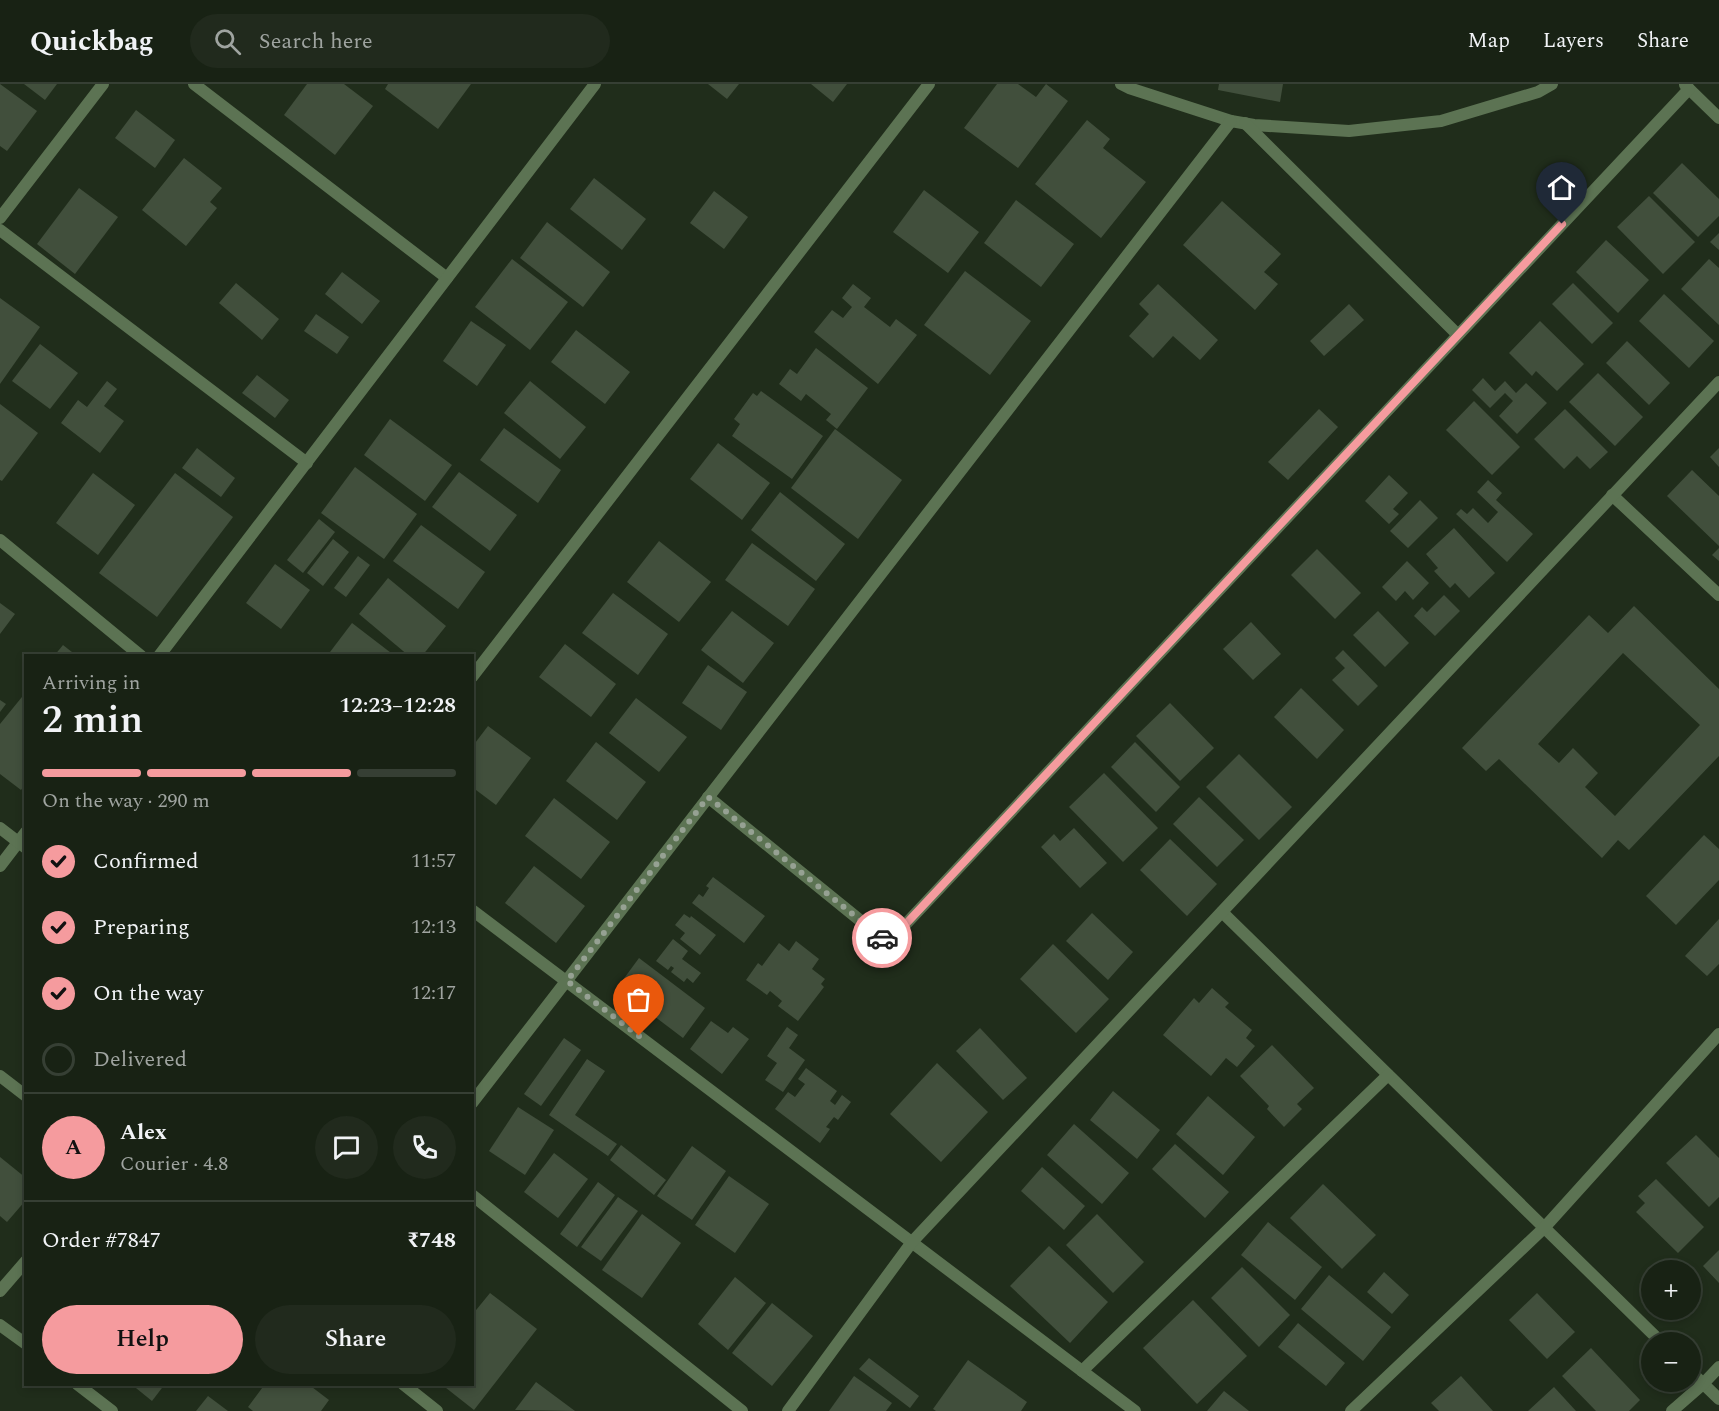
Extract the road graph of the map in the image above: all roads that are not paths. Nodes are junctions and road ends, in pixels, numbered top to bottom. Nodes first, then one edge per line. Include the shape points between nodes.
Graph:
1 (104, 84) edge
2 (194, 84) edge
3 (595, 84) edge
4 (929, 84) edge
5 (1121, 84) edge
6 (1552, 84) edge
7 (1687, 86) edge
8 (1719, 118) edge
9 (1231, 120) junction
10 (1245, 123) junction
11 (0, 218) edge
12 (0, 230) edge
13 (447, 278) junction
14 (1458, 335) junction
15 (1719, 382) edge
16 (307, 463) junction
17 (1612, 495) junction
18 (0, 540) edge
19 (1719, 595) edge
20 (139, 654) edge
21 (161, 654) edge
22 (474, 674) edge
23 (708, 797) junction
24 (0, 828) edge
25 (23, 841) edge
26 (0, 866) edge
27 (474, 911) edge
28 (1222, 912) junction
29 (567, 981) junction
30 (1719, 1035) edge
31 (1388, 1075) junction
32 (0, 1076) edge
33 (24, 1094) edge
34 (474, 1100) edge
35 (474, 1197) edge
36 (1544, 1228) junction
37 (912, 1242) junction
38 (24, 1263) edge
39 (0, 1292) edge
40 (0, 1325) edge
41 (1651, 1332) edge
42 (24, 1343) edge
43 (1719, 1367) edge
44 (1082, 1371) junction
45 (1703, 1384) junction
46 (80, 1386) edge
47 (406, 1386) edge
48 (1719, 1399) edge
49 (112, 1411) edge
50 (437, 1411) edge
51 (742, 1411) edge
52 (788, 1411) edge
53 (1135, 1411) edge
54 (1351, 1411) edge
55 (1672, 1411) edge

1 - 11 street
2 - 13 street
3 - 13 street
4 - 22 street
5 - 9 street
6 - 10 street via 1538,92 1441,121 1349,131
7 - 8 street
7 - 14 street
9 - 10 street
9 - 23 street
10 - 14 street
12 - 16 street
13 - 16 street
14 - 23 street via 888,943
15 - 17 street
16 - 21 street
17 - 19 street
17 - 28 street
18 - 20 street
23 - 29 street
24 - 25 street
25 - 26 street
27 - 29 street
28 - 31 street
28 - 37 street
29 - 34 street
29 - 37 street
30 - 36 street
31 - 36 street
31 - 44 street
32 - 33 street
35 - 51 street
36 - 41 street
36 - 54 street
37 - 44 street
37 - 52 street
38 - 39 street
40 - 42 street
43 - 45 street
44 - 53 street
45 - 48 street
45 - 55 street
46 - 49 street
47 - 50 street

